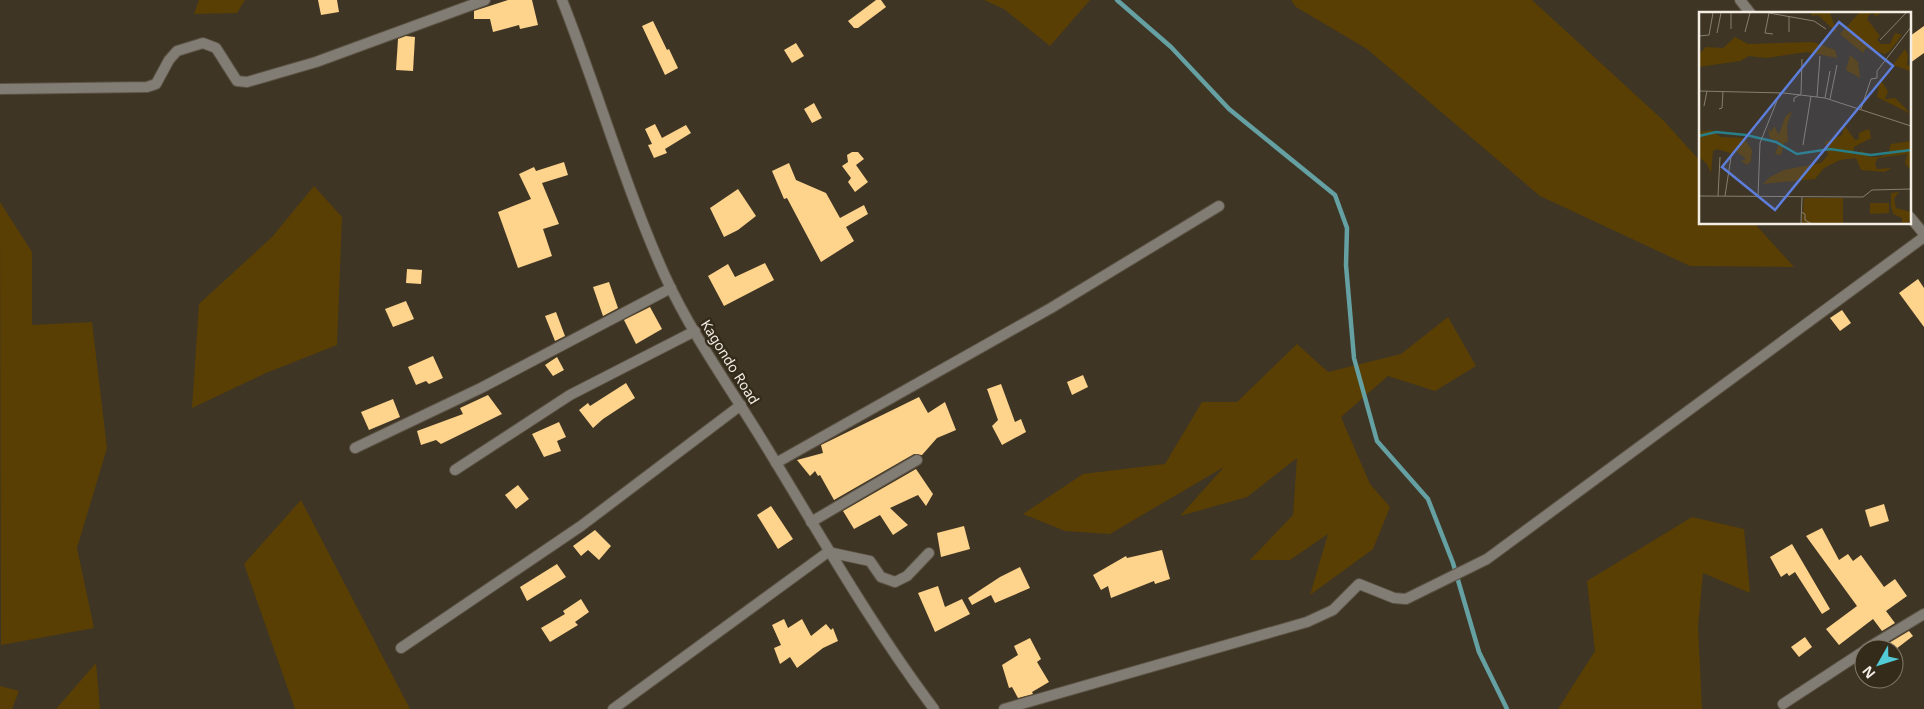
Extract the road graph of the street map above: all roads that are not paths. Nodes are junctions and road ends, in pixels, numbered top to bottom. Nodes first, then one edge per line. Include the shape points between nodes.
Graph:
1 (485, 0) edge
2 (562, 0) edge
3 (1740, 0) edge
4 (1749, 12) edge
5 (0, 89) edge
6 (1219, 206) dead end
7 (1912, 220) edge
8 (1924, 235) edge
9 (671, 288) junction
10 (695, 331) junction
11 (741, 405) junction
12 (355, 448) dead end
13 (917, 460) dead end
14 (776, 463) junction
15 (455, 470) dead end
16 (811, 522) junction
17 (828, 552) junction
18 (929, 553) dead end
19 (1924, 614) edge
20 (1883, 639) edge
21 (401, 648) dead end
22 (1854, 657) edge
23 (1784, 704) dead end
24 (613, 709) edge
25 (934, 709) edge
26 (1004, 709) edge

1 - 5 street via 316,62 247,82 237,82 216,48 203,43 177,51 156,84 147,87
2 - 9 street, Kagondo Road via 652,247
3 - 4 street
6 - 14 street via 1052,308
7 - 8 street
8 - 26 street via 1487,559 1406,599 1394,598 1359,584 1333,610 1307,622
9 - 10 street, Kagondo Road
9 - 12 street via 481,388
10 - 11 street, Kagondo Road
10 - 15 street via 570,395
11 - 14 street, Kagondo Road
11 - 21 street via 581,526
13 - 16 street
14 - 16 street, Kagondo Road
16 - 17 street, Kagondo Road
17 - 18 street via 870,561 881,577 895,582 907,576
17 - 24 street
17 - 25 street, Kagondo Road
19 - 20 street
22 - 23 street

